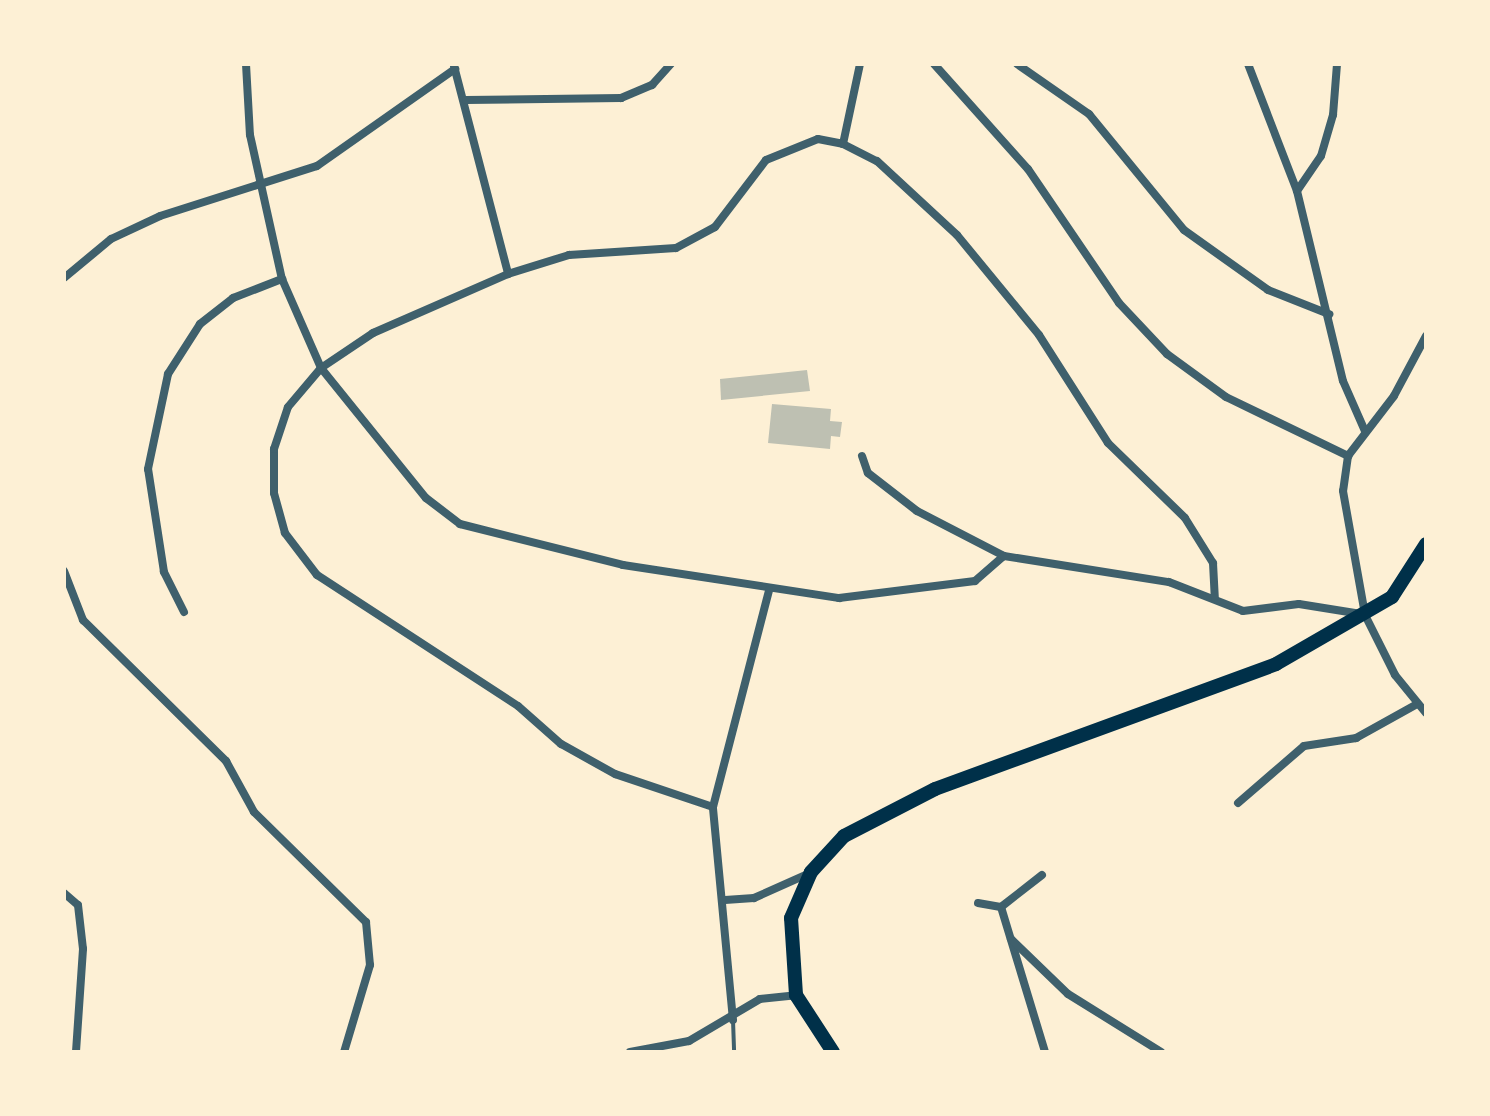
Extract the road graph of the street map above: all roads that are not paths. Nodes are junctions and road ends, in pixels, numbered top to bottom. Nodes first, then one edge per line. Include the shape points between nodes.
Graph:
1 (246, 64) edge
2 (671, 64) edge
3 (860, 64) edge
4 (934, 64) edge
5 (1017, 64) edge
6 (1248, 64) edge
7 (1337, 64) edge
8 (454, 66) edge
9 (466, 100) junction
10 (843, 144) junction
11 (261, 185) junction
12 (1297, 191) junction
13 (508, 274) junction
14 (64, 278) edge
15 (282, 279) junction
16 (1329, 314) junction
17 (1426, 336) edge
18 (321, 368) junction
19 (1365, 431) junction
20 (862, 456) dead end
21 (1348, 456) junction
22 (1426, 544) edge
23 (1004, 556) junction
24 (64, 571) edge
25 (769, 590) junction
26 (1215, 597) junction
27 (184, 612) dead end
28 (1365, 615) junction
29 (1417, 704) junction
30 (1426, 713) edge
31 (1238, 803) dead end
32 (713, 807) junction
33 (811, 872) junction
34 (1042, 875) dead end
35 (64, 893) edge
36 (725, 900) junction
37 (978, 903) dead end
38 (1001, 907) junction
39 (1011, 939) junction
40 (796, 995) junction
41 (733, 1020) junction
42 (76, 1052) edge
43 (344, 1052) edge
44 (630, 1052) edge
45 (734, 1052) edge
46 (833, 1052) edge
47 (1045, 1052) edge
48 (1161, 1052) edge

1 - 11 street
2 - 9 street via 652,85 621,98
3 - 10 street
4 - 21 street via 1028,169 1119,303 1167,354 1226,397
5 - 16 street via 1107,132 1184,230 1268,290
6 - 12 street
7 - 12 street via 1329,129
8 - 9 street
8 - 11 street via 407,96 359,141
9 - 13 street
10 - 13 street via 818,139 766,160 715,227 676,248 569,255
10 - 26 street via 877,161 957,235 1039,335 1108,443 1185,518 1213,563
11 - 14 street via 111,239
11 - 15 street
12 - 16 street
13 - 18 street via 373,333
15 - 18 street
15 - 27 street via 233,298 200,324 168,374 148,469 164,572
16 - 19 street via 1343,381
17 - 19 street via 1394,396
18 - 25 street via 426,498 460,524 520,544
18 - 32 street via 288,407 274,449 274,493 285,533 317,575 518,706 561,744 615,774
19 - 21 street
20 - 23 street via 868,473 917,511
21 - 28 street via 1343,491
22 - 28 highway via 1392,597
23 - 25 street via 975,581 924,593 839,598
23 - 26 street via 1169,582
24 - 43 street via 83,620 215,750 254,812 366,922 370,965
25 - 32 street
26 - 28 street via 1243,611 1299,604
28 - 29 street
28 - 33 highway via 1276,664 935,789 844,836
29 - 30 street
29 - 31 street via 1356,738 1304,746
32 - 36 street
33 - 36 street via 754,898
33 - 40 highway via 791,918
34 - 38 street
35 - 42 street via 78,905 83,949
36 - 41 street
37 - 38 street
38 - 39 street
39 - 47 street
39 - 48 street via 1068,994
40 - 41 street via 760,999
40 - 46 highway
41 - 44 street via 689,1041
41 - 45 lane

